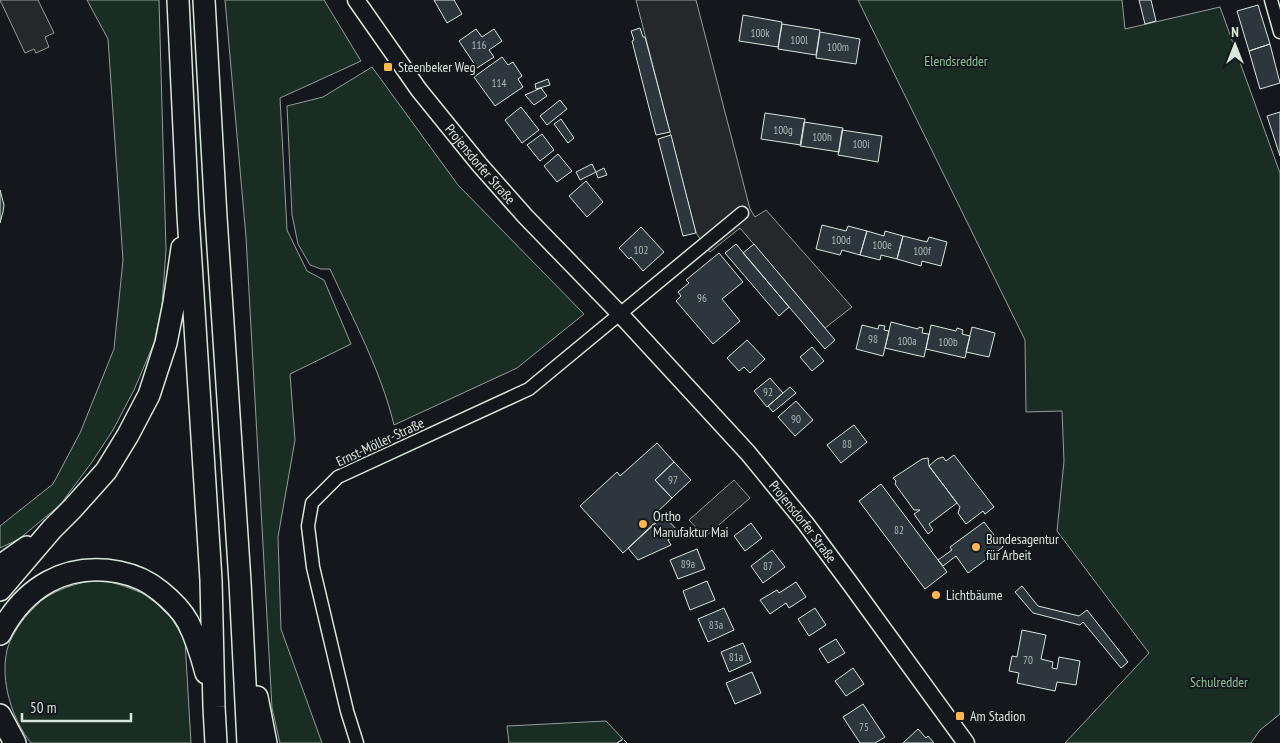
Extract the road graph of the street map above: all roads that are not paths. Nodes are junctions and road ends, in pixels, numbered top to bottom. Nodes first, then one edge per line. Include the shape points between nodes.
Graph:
1 (178, 0) edge
2 (204, 0) edge
3 (356, 0) edge
4 (1271, 0) edge
5 (1280, 32) edge
6 (742, 213) dead end
7 (188, 215) junction
8 (620, 314) junction
9 (52, 529) junction
10 (0, 566) edge
11 (240, 582) junction
12 (0, 590) edge
13 (0, 634) edge
14 (214, 707) junction
15 (0, 715) edge
16 (15, 743) edge
17 (216, 743) edge
18 (248, 743) edge
19 (266, 743) edge
20 (357, 743) edge
21 (966, 743) edge

1 - 7 highway
2 - 11 highway
3 - 8 street, Projensdorfer Straße via 419,90 479,164
4 - 5 street
6 - 8 street
7 - 9 highway via 166,343 149,395 106,471
7 - 14 highway via 211,580
8 - 20 street, Ernst-Möller-Straße via 529,389 338,477 312,503 308,526 312,567
8 - 21 street, Projensdorfer Straße via 748,453 806,524
9 - 10 highway
9 - 12 highway
11 - 18 highway
11 - 19 highway
13 - 14 highway via 25,597 57,577 88,570 134,576 160,591 188,622 203,660
14 - 17 highway
15 - 16 highway

